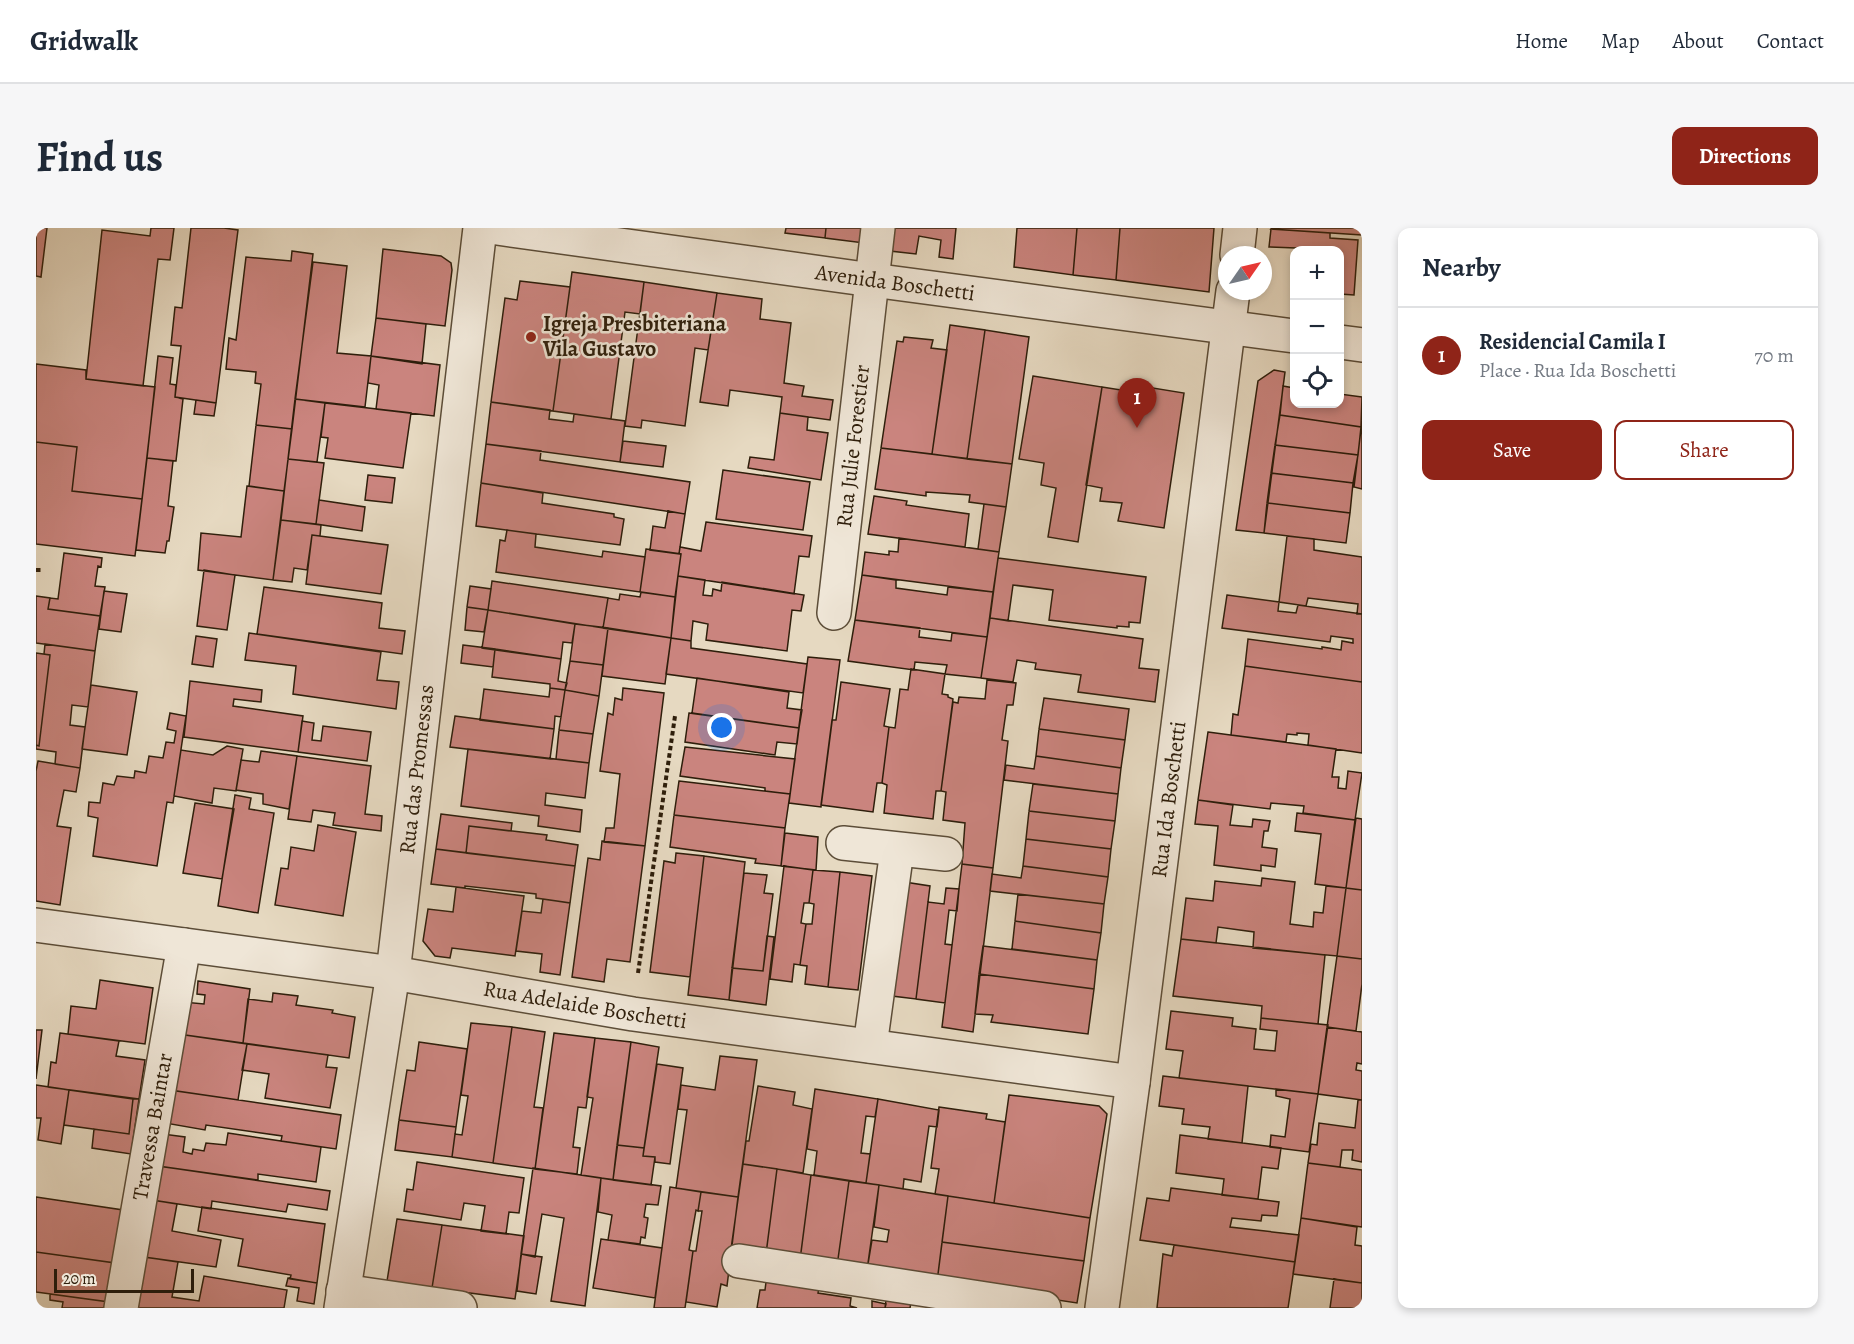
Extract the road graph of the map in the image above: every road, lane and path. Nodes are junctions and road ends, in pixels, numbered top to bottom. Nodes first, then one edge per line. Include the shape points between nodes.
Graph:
1 (480, 228) edge
2 (497, 228) edge
3 (878, 228) edge
4 (1240, 228) edge
5 (1238, 246) edge
6 (872, 280) junction
7 (1232, 300) edge
8 (1229, 326) junction
9 (1290, 335) edge
10 (1344, 343) edge
11 (1362, 345) edge
12 (834, 613) dead end
13 (675, 716) dead end
14 (843, 843) dead end
15 (897, 850) junction
16 (946, 854) dead end
17 (36, 926) edge
18 (184, 945) junction
19 (393, 973) junction
20 (633, 1014) junction
21 (870, 1046) junction
22 (1133, 1082) junction
23 (739, 1262) dead end
24 (342, 1300) edge
25 (121, 1308) edge
26 (460, 1308) edge
27 (1044, 1308) edge
28 (1102, 1308) edge

1 - 19 street, Rua das Promessas
2 - 6 street, Avenida Boschetti
3 - 6 street, Rua Julie Forestier
4 - 5 street
6 - 8 street, Avenida Boschetti
6 - 12 street, Rua Julie Forestier
7 - 8 street, Rua Ida Boschetti
8 - 9 street, Avenida Boschetti
8 - 22 street, Rua Ida Boschetti
10 - 11 street
13 - 20 path
14 - 15 street
15 - 16 street
15 - 21 street
17 - 18 street, Rua Adelaide Boschetti
18 - 19 street, Rua Adelaide Boschetti
18 - 25 street, Travessa Baintar
19 - 20 street, Rua Adelaide Boschetti
19 - 24 street, Rua das Promessas
20 - 21 street, Rua Adelaide Boschetti
21 - 22 street, Rua Adelaide Boschetti
22 - 28 street, Rua Ida Boschetti
23 - 27 street
24 - 26 street

